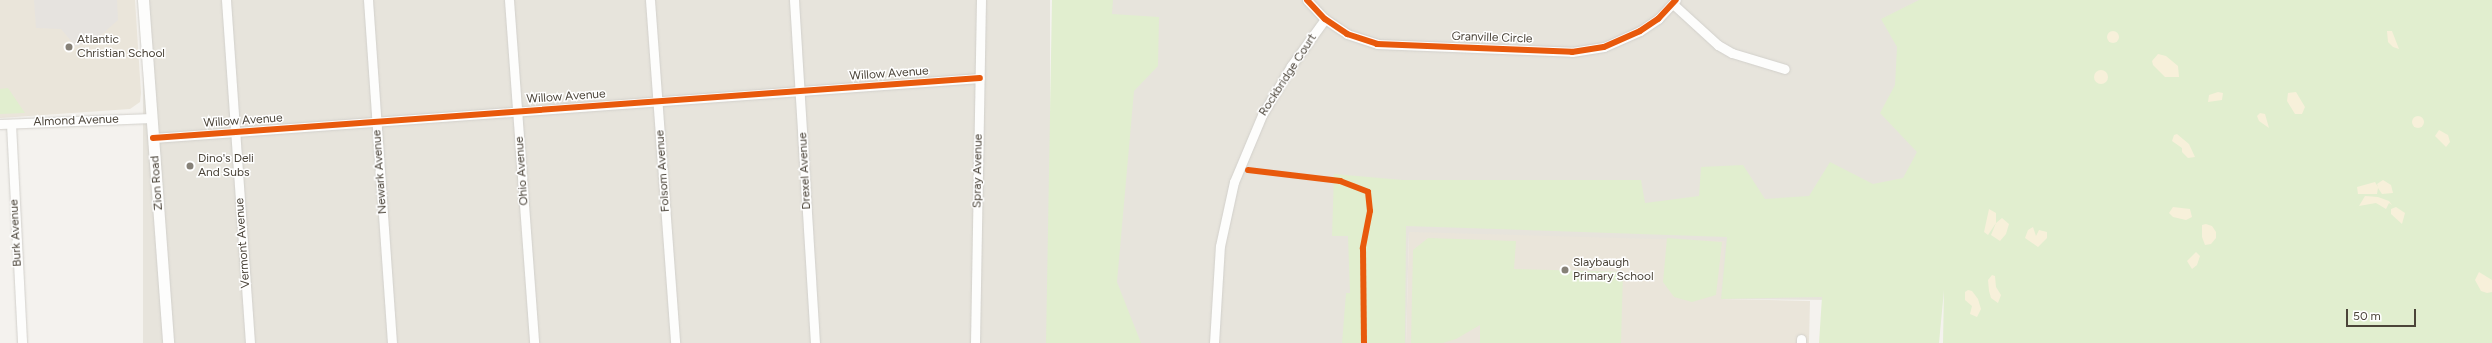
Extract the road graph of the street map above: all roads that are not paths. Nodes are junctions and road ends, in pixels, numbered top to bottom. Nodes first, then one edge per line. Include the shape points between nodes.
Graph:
1 (143, 0) edge
2 (226, 0) edge
3 (368, 0) edge
4 (509, 0) edge
5 (650, 0) edge
6 (794, 0) edge
7 (981, 0) edge
8 (1307, 0) edge
9 (1674, 2) edge
10 (1325, 19) junction
11 (1786, 68) dead end
12 (980, 78) junction
13 (801, 91) junction
14 (658, 102) junction
15 (517, 112) junction
16 (152, 118) junction
17 (376, 122) junction
18 (0, 124) edge
19 (11, 124) junction
20 (235, 132) junction
21 (154, 138) junction
22 (22, 343) edge
23 (168, 343) edge
24 (250, 343) edge
25 (392, 343) edge
26 (534, 343) edge
27 (675, 343) edge
28 (815, 343) edge
29 (975, 343) edge
30 (1214, 343) edge

1 - 16 street, Zion Road
2 - 20 street, Vermont Avenue
3 - 17 street, Newark Avenue
4 - 15 street, Ohio Avenue
5 - 14 street, Folsom Avenue
6 - 13 street, Drexel Avenue
7 - 12 street, Spray Avenue
8 - 10 street, Granville Circle
9 - 10 street, Granville Circle via 1655,22 1619,41 1604,47 1572,52 1378,44 1347,34
9 - 11 street via 1718,44 1732,53
10 - 30 street, Rockbridge Court via 1291,66 1268,104 1234,182 1220,246
12 - 13 street, Willow Avenue
12 - 29 street, Spray Avenue
13 - 14 street, Willow Avenue
13 - 28 street, Drexel Avenue
14 - 15 street, Willow Avenue
14 - 27 street, Folsom Avenue
15 - 17 street, Willow Avenue
15 - 26 street, Ohio Avenue
16 - 19 street, Almond Avenue
16 - 21 street, Zion Road
17 - 20 street, Willow Avenue
17 - 25 street, Newark Avenue
18 - 19 street, Almond Avenue
19 - 22 street, Burk Avenue
20 - 21 street, Willow Avenue
20 - 24 street, Vermont Avenue
21 - 23 street, Zion Road

